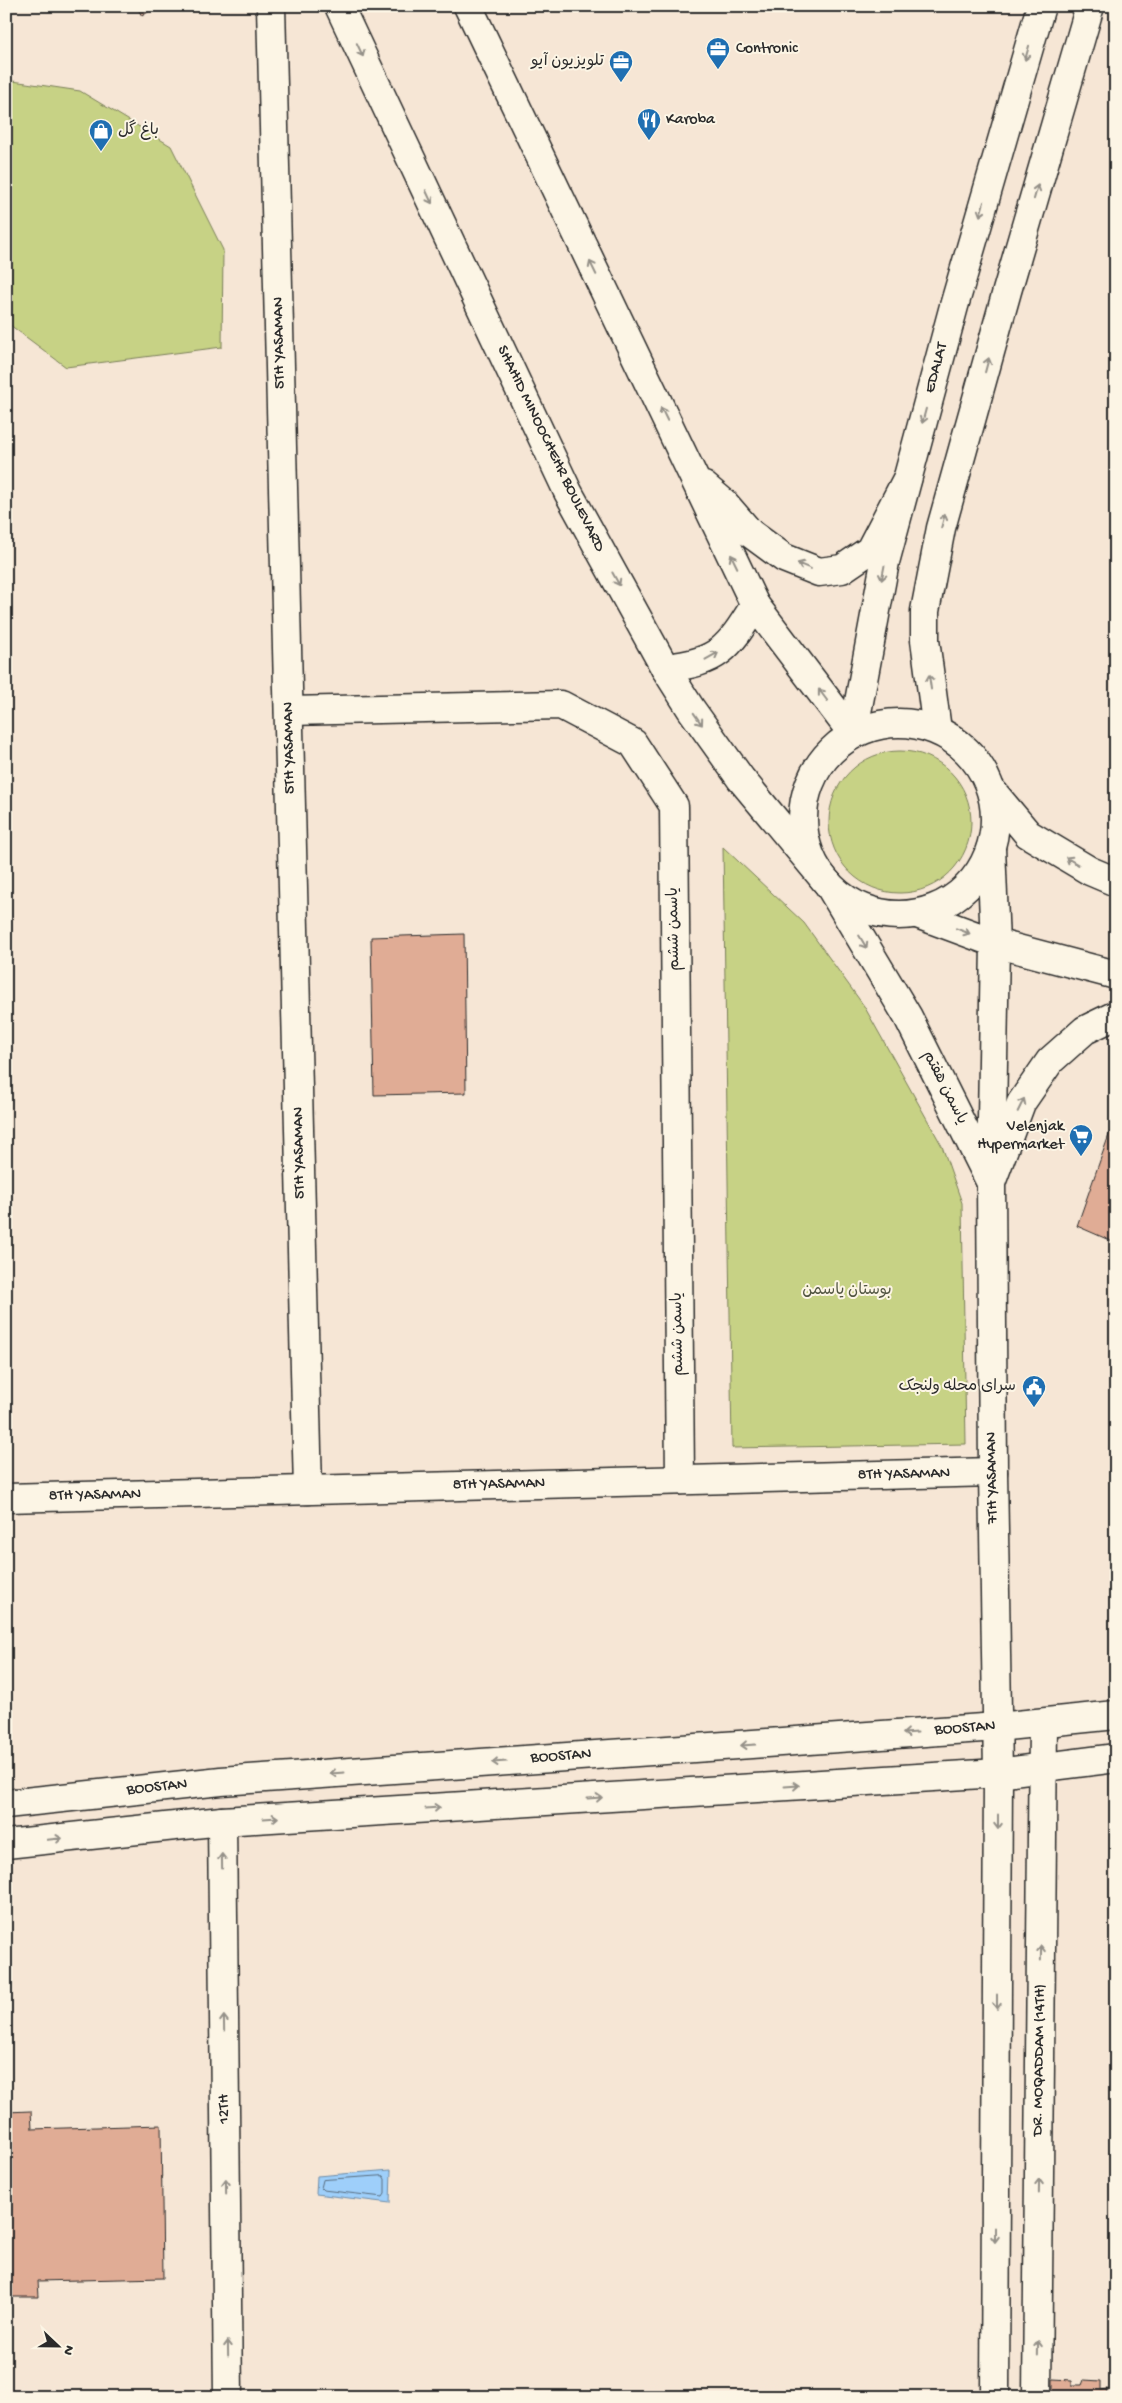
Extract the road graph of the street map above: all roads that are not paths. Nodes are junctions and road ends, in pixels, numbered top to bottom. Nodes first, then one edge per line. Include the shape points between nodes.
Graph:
1 (271, 6) edge
2 (339, 6) edge
3 (468, 6) edge
4 (1041, 6) edge
5 (1090, 6) edge
6 (694, 477) junction
7 (907, 478) junction
8 (755, 605) junction
9 (665, 668) junction
10 (289, 711) junction
11 (937, 730) junction
12 (853, 734) junction
13 (992, 790) junction
14 (991, 848) junction
15 (1116, 882) edge
16 (829, 886) junction
17 (917, 914) junction
18 (995, 943) junction
19 (1116, 975) edge
20 (1116, 1015) edge
21 (991, 1183) junction
22 (993, 1472) junction
23 (680, 1480) junction
24 (308, 1490) junction
25 (6, 1498) edge
26 (1116, 1716) edge
27 (1044, 1723) junction
28 (998, 1727) junction
29 (1116, 1758) edge
30 (1043, 1767) junction
31 (998, 1773) junction
32 (221, 1781) junction
33 (6, 1804) edge
34 (222, 1821) junction
35 (6, 1844) edge
36 (228, 2397) edge
37 (995, 2397) edge
38 (1037, 2397) edge

1 - 10 street, 5TH YASAMAN
2 -> 9 street, SHAHID MINOOCHEHR BOULEVARD via 568,492
6 -> 3 street
4 -> 7 street, EDALAT
11 -> 5 street via 925,640 925,611 941,528
7 -> 6 street via 870,550 842,569 819,572 784,558 750,533
8 -> 6 street
7 -> 12 street, EDALAT via 885,562
9 -> 8 street via 694,665 717,654 735,638
12 -> 8 street
9 -> 16 street, SHAHID MINOOCHEHR BOULEVARD via 741,778
10 - 23 street, یاسمن ششم via 561,706 633,743 674,806
10 - 24 street, 5TH YASAMAN
11 - 12 street via 909,723 880,724
11 - 13 street via 961,744 980,765
12 - 16 street via 830,752 813,776 804,804 804,833 812,862
13 - 14 street via 996,819
15 -> 13 street via 1090,871 1028,834
14 - 17 street via 983,868 971,884 937,908
14 - 18 street, 7TH YASAMAN
16 - 17 street via 848,901 870,911 893,916
16 -> 21 street, یاسمن هفتم via 908,1017
17 -> 18 street
18 - 19 street
18 - 21 street, 7TH YASAMAN
21 -> 20 street via 1020,1103 1050,1061 1085,1030
21 - 22 street, 7TH YASAMAN
22 - 23 street, 8TH YASAMAN
22 - 28 street, 7TH YASAMAN
23 - 24 street, 8TH YASAMAN
24 - 25 street, 8TH YASAMAN
26 - 27 street, BOOSTAN
27 - 28 street, BOOSTAN
27 - 30 street, DR. MOQADDAM (14TH)
28 - 31 street, 7TH YASAMAN
28 -> 32 street, BOOSTAN
29 - 30 street
30 - 31 street
38 -> 30 street, DR. MOQADDAM (14TH)
34 -> 31 street
31 -> 37 street
32 - 33 street, BOOSTAN
32 - 34 street, 12TH
35 -> 34 street
36 -> 34 street, 12TH

